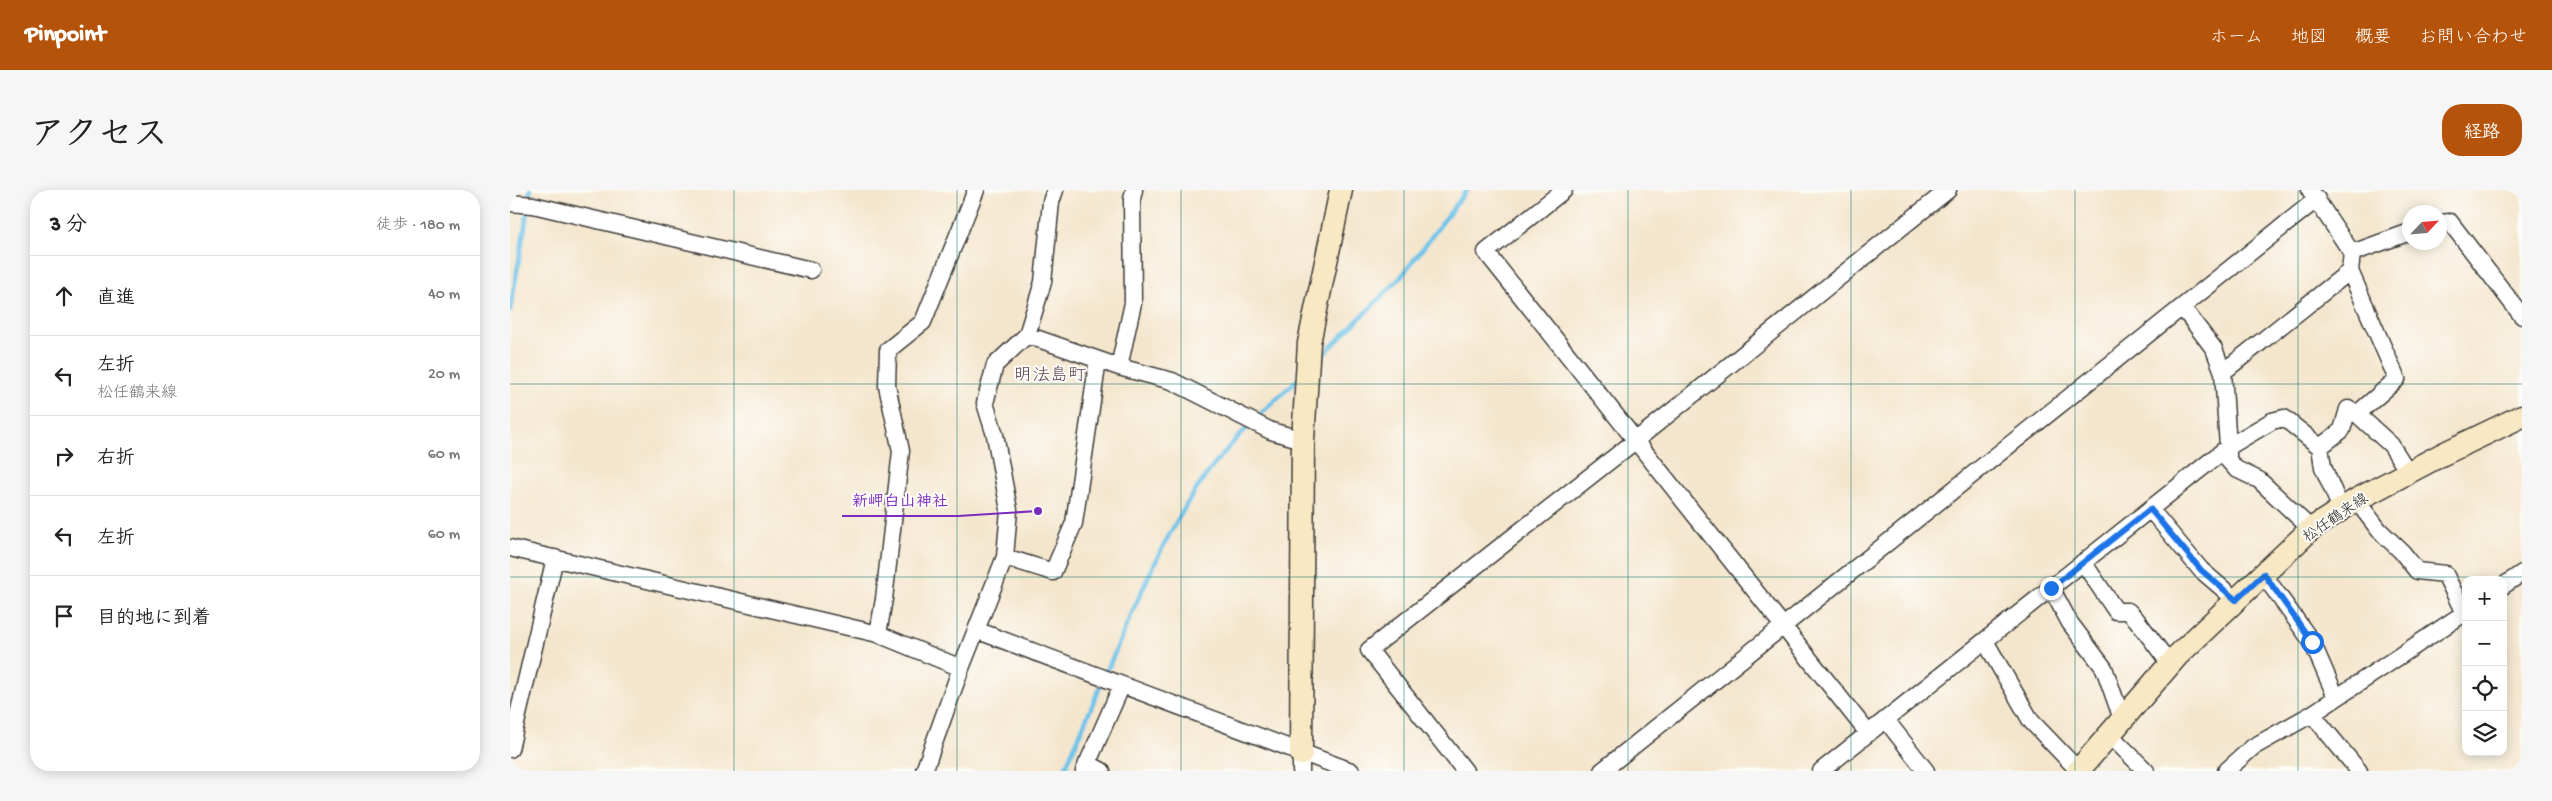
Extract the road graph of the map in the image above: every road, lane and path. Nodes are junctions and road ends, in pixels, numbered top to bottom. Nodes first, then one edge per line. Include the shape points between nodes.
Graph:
1 (976, 190) edge
2 (1055, 190) edge
3 (1134, 190) edge
4 (1341, 190) edge
5 (1564, 190) edge
6 (1948, 190) edge
7 (2314, 195) edge
8 (512, 203) edge
9 (2447, 222) edge
10 (2402, 235) edge
11 (2352, 253) junction
12 (811, 270) dead end
13 (2350, 271) junction
14 (2183, 308) junction
15 (2522, 316) edge
16 (1027, 335) junction
17 (1098, 360) junction
18 (1119, 367) junction
19 (2223, 372) junction
20 (2357, 414) junction
21 (2522, 416) edge
22 (1303, 440) junction
23 (1635, 442) junction
24 (2228, 447) junction
25 (2320, 447) junction
26 (2408, 472) junction
27 (2348, 504) junction
28 (2150, 509) junction
29 (2310, 529) junction
30 (510, 548) edge
31 (1005, 557) junction
32 (555, 558) junction
33 (2083, 562) junction
34 (2522, 573) edge
35 (2264, 574) junction
36 (2507, 583) edge
37 (2051, 588) junction
38 (2236, 600) junction
39 (2462, 607) edge
40 (2462, 615) edge
41 (1783, 626) junction
42 (976, 630) junction
43 (878, 634) junction
44 (1985, 641) junction
45 (2170, 664) junction
46 (961, 668) junction
47 (1116, 683) junction
48 (2336, 698) junction
49 (2312, 714) junction
50 (1886, 720) junction
51 (2116, 727) junction
52 (1868, 733) junction
53 (510, 748) edge
54 (1301, 762) edge
55 (1085, 767) edge
56 (924, 771) edge
57 (1102, 771) edge
58 (1350, 771) edge
59 (1465, 771) edge
60 (1602, 771) edge
61 (1821, 771) edge
62 (1926, 771) edge
63 (2078, 771) edge
64 (2146, 771) edge
65 (2226, 771) edge
66 (2359, 771) edge

1 - 43 street via 923,322 888,350 887,386 901,451
2 - 16 street via 1043,282
3 - 18 street via 1133,303
4 - 22 street via 1309,343
5 - 23 street via 1486,252
6 - 23 street
7 - 11 street
7 - 14 street
8 - 12 street via 533,205
9 - 15 street via 2450,222
10 - 11 street
11 - 13 street
13 - 19 street
13 - 20 street via 2397,379
14 - 19 street via 2214,349
14 - 41 street
16 - 17 street
16 - 31 street via 995,366 985,402 995,435 1009,510
17 - 18 street
17 - 31 street via 1074,522 1053,572
18 - 22 street via 1172,380 1260,426
19 - 24 street
20 - 25 street via 2348,409 2342,430
20 - 26 street via 2391,445
21 - 26 street, 松任鶴来線
22 - 54 street
23 - 41 street
23 - 59 street via 1369,650
24 - 25 street via 2272,421 2284,418
24 - 28 street
24 - 29 street via 2228,460 2236,469 2259,480
25 - 27 street via 2323,467
26 - 27 street, 松任鶴来線
27 - 29 street, 松任鶴来線
27 - 39 street via 2402,552 2417,571 2444,574
28 - 33 street
28 - 38 street via 2201,570
29 - 35 street, 松任鶴来線
30 - 32 street
31 - 42 street
32 - 43 street
32 - 53 street
33 - 37 street
33 - 45 street via 2116,611 2128,611
34 - 36 street
35 - 38 street, 松任鶴来線
35 - 48 street via 2312,642
37 - 44 street
37 - 51 street via 2070,623 2104,668
38 - 45 street, 松任鶴来線
40 - 48 street
41 - 52 street
41 - 60 street
42 - 46 street
42 - 47 street
43 - 46 street
44 - 50 street
44 - 63 street via 2031,721
45 - 51 street, 松任鶴来線
46 - 56 street
47 - 54 street
47 - 55 street
48 - 49 street
49 - 65 street via 2253,747
49 - 66 street
50 - 52 street
50 - 62 street
51 - 63 street, 松任鶴来線
51 - 64 street
52 - 61 street
54 - 58 street
55 - 57 street

